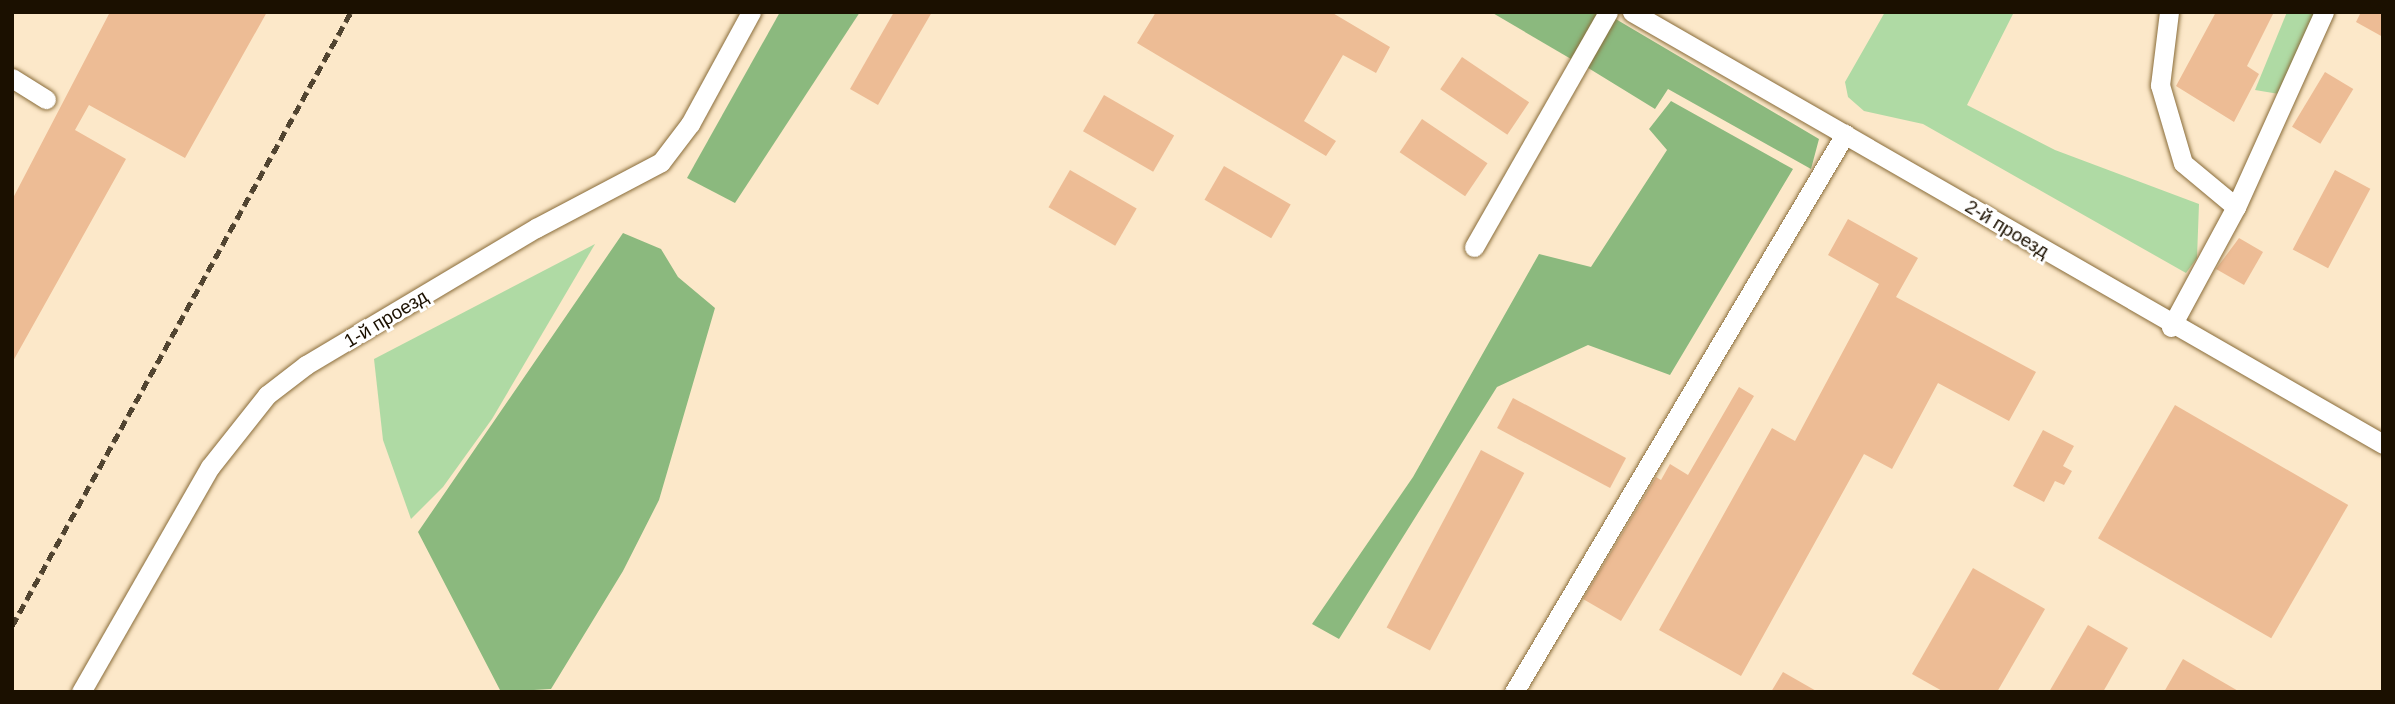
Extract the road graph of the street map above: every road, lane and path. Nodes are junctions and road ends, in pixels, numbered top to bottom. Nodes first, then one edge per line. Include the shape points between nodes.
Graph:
1 (751, 12) edge
2 (1608, 12) edge
3 (1632, 12) edge
4 (2169, 12) edge
5 (2324, 12) edge
6 (12, 78) edge
7 (46, 99) dead end
8 (1845, 134) junction
9 (2236, 207) junction
10 (1474, 247) dead end
11 (2171, 327) junction
12 (2383, 444) edge
13 (81, 692) edge
14 (1514, 692) edge

1 - 13 street, 1-й проезд via 690,124 661,162 536,228 306,365 267,395 210,467
2 - 10 street
3 - 8 street, 2-й проезд
4 - 9 street via 2160,85 2183,163
5 - 9 street
6 - 7 street
8 - 11 street, 2-й проезд
8 - 14 street
9 - 11 street
11 - 12 street, 2-й проезд

